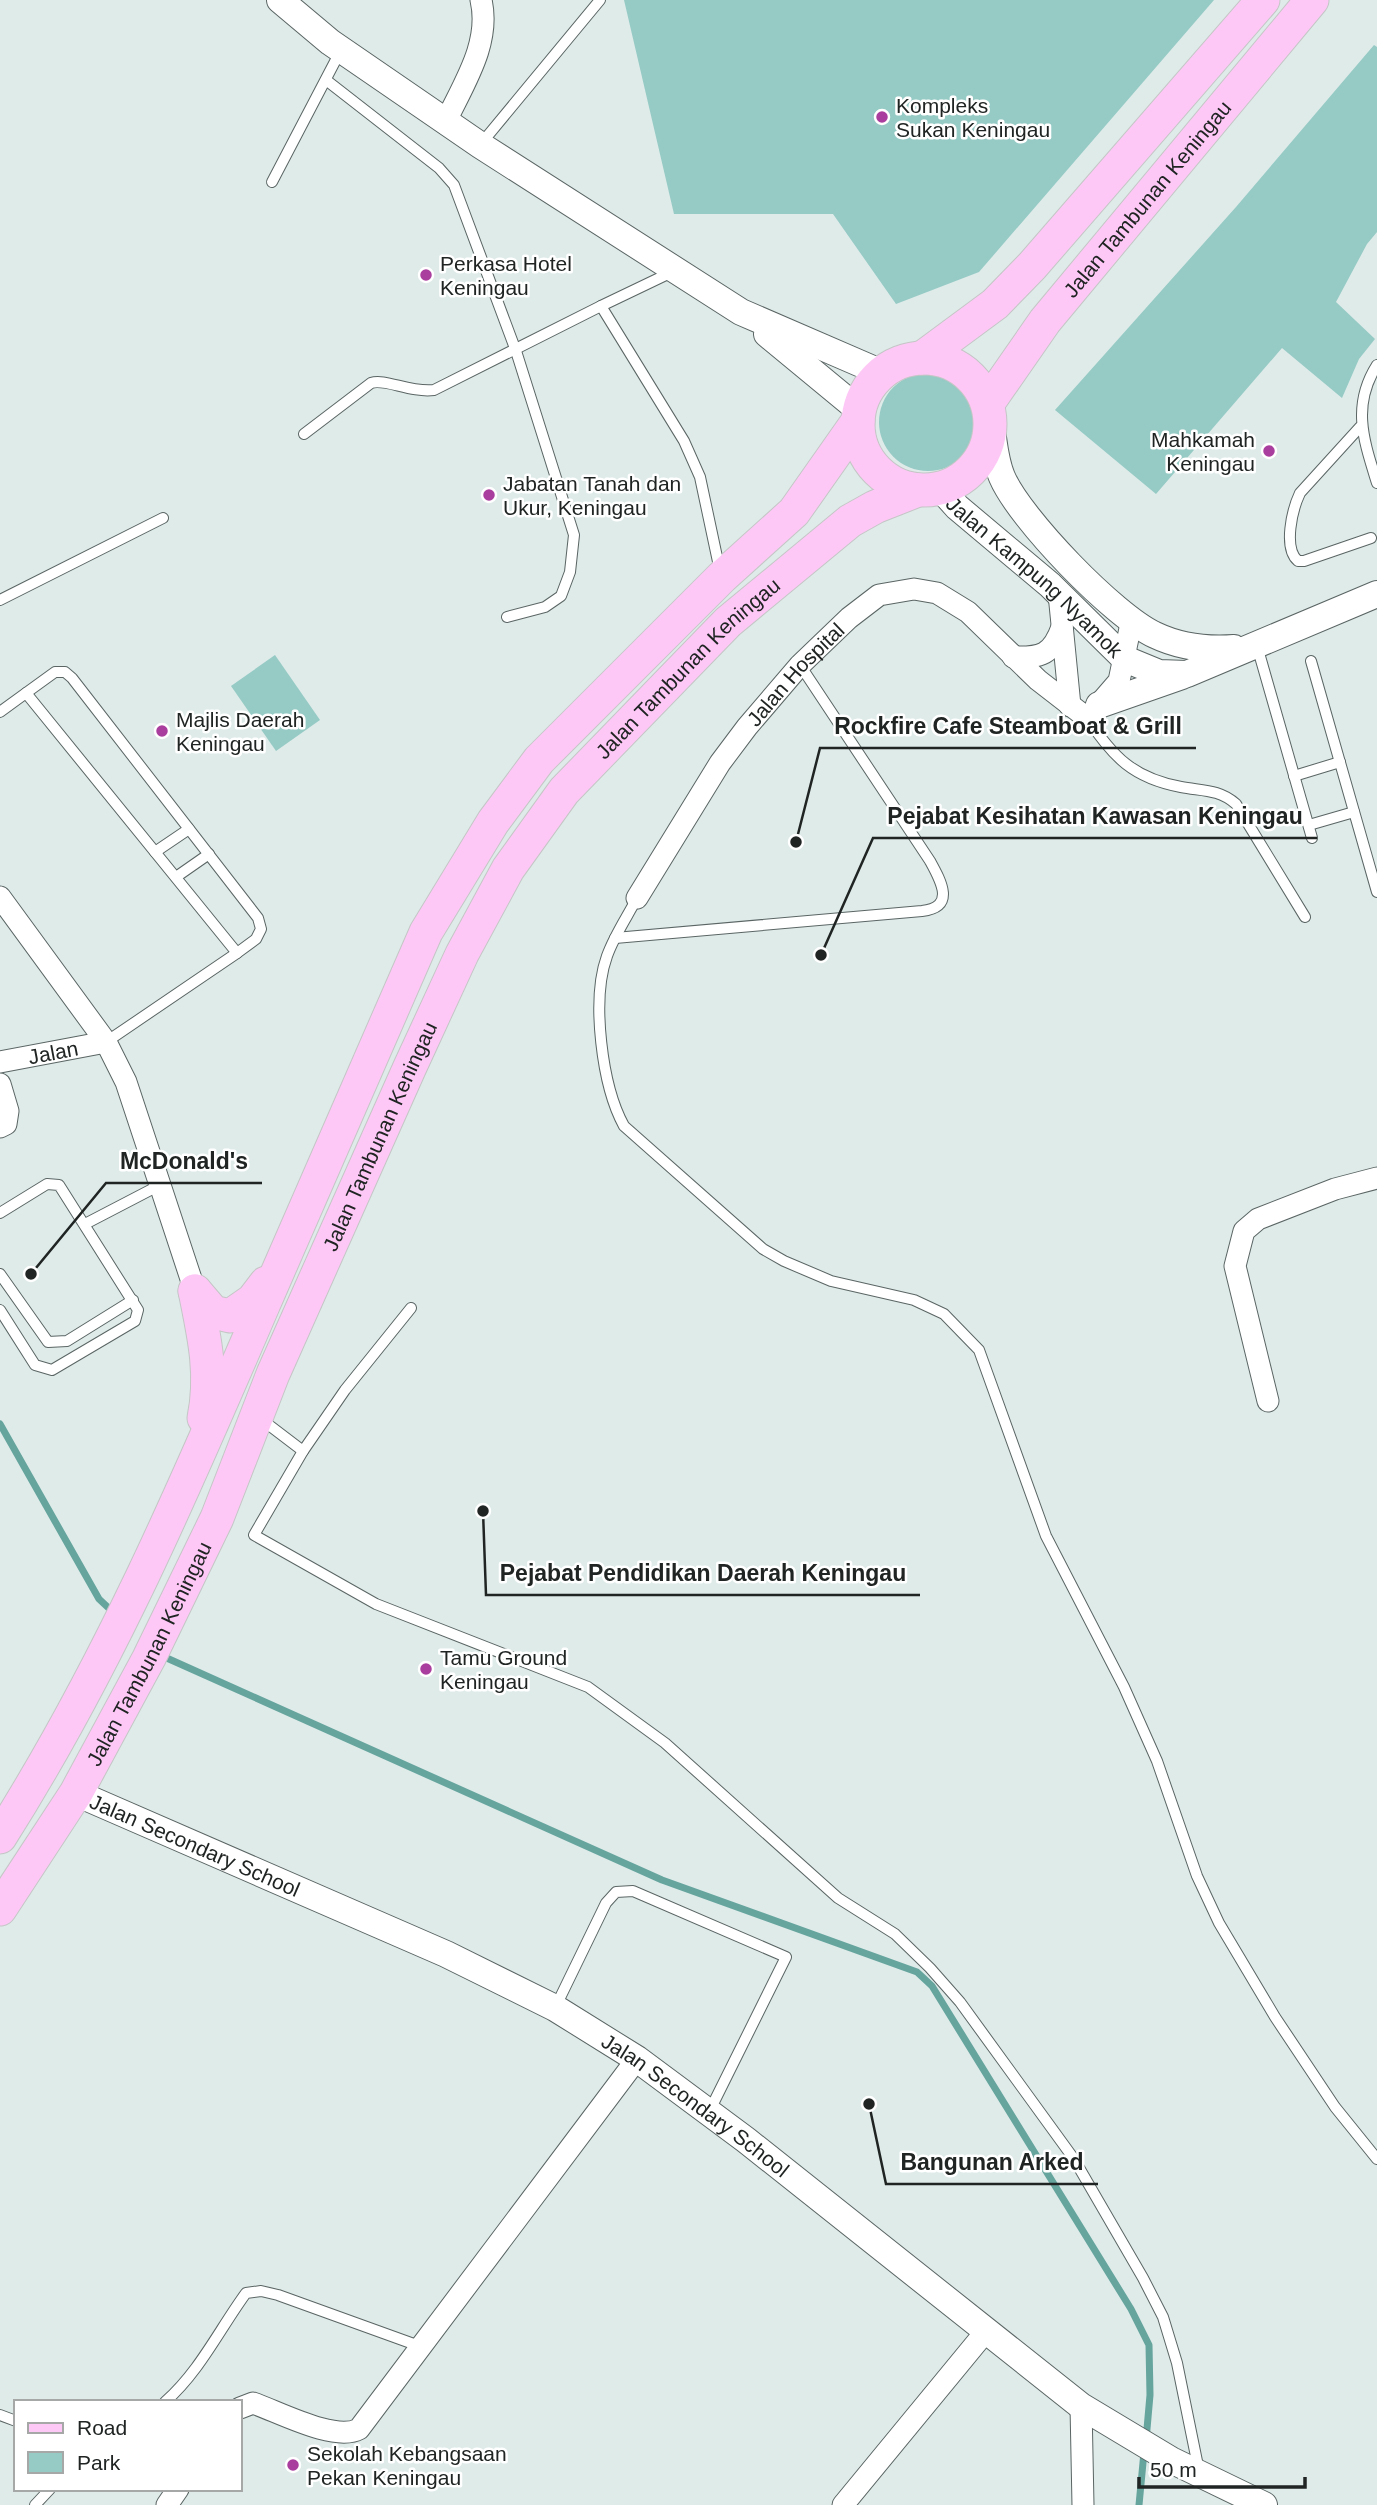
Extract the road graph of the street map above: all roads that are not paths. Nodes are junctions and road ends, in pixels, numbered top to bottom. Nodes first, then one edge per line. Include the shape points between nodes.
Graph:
1 (280, 0) edge
2 (481, 0) edge
3 (600, 0) edge
4 (1263, 0) edge
5 (1312, 0) edge
6 (341, 50) junction
7 (326, 80) junction
8 (446, 121) junction
9 (480, 145) junction
10 (272, 182) dead end
11 (674, 271) junction
12 (601, 306) junction
13 (741, 312) junction
14 (516, 351) junction
15 (922, 358) junction
16 (1377, 365) edge
17 (882, 373) junction
18 (990, 414) junction
19 (859, 415) junction
20 (1360, 427) junction
21 (304, 434) dead end
22 (1377, 483) edge
23 (929, 489) junction
24 (163, 518) dead end
25 (1371, 538) dead end
26 (722, 577) junction
27 (1059, 594) junction
28 (1377, 594) edge
29 (0, 600) edge
30 (507, 617) dead end
31 (1132, 619) junction
32 (1062, 627) junction
33 (1253, 645) junction
34 (1013, 657) junction
35 (1125, 659) junction
36 (1311, 661) dead end
37 (800, 665) junction
38 (1187, 674) junction
39 (26, 692) junction
40 (1085, 710) junction
41 (0, 712) edge
42 (1340, 762) junction
43 (1294, 776) junction
44 (1354, 811) junction
45 (1308, 825) junction
46 (189, 829) junction
47 (1312, 838) dead end
48 (155, 852) junction
49 (209, 854) junction
50 (176, 877) junction
51 (1377, 892) edge
52 (0, 897) edge
53 (637, 898) joint
54 (1305, 917) dead end
55 (615, 938) junction
56 (237, 953) junction
57 (106, 1042) junction
58 (0, 1062) edge
59 (0, 1084) edge
60 (0, 1127) edge
61 (1377, 1178) edge
62 (160, 1185) junction
63 (0, 1213) edge
64 (85, 1224) junction
65 (282, 1262) junction
66 (0, 1274) edge
67 (195, 1291) junction
68 (133, 1300) junction
69 (411, 1308) dead end
70 (0, 1310) edge
71 (1268, 1401) dead end
72 (256, 1416) junction
73 (303, 1451) junction
74 (191, 1475) junction
75 (76, 1793) junction
76 (0, 1837) edge
77 (0, 1909) edge
78 (555, 2008) junction
79 (638, 2059) junction
80 (709, 2112) junction
81 (1377, 2159) edge
82 (987, 2330) junction
83 (423, 2347) junction
84 (167, 2400) edge
85 (242, 2406) edge
86 (1092, 2413) junction
87 (1200, 2473) junction
88 (48, 2491) edge
89 (35, 2505) edge
90 (843, 2505) edge
91 (1083, 2505) edge
92 (1264, 2505) edge

1 - 6 street
2 - 8 street via 484,30 478,54
3 - 9 lane
4 - 15 main road, Jalan Tambunan Keningau via 1032,266 995,304
5 - 18 main road, Jalan Tambunan Keningau via 1045,321
6 - 7 lane
6 - 8 street
7 - 10 lane
7 - 14 lane via 439,168 454,185
8 - 9 street
9 - 11 street
11 - 12 lane
11 - 13 street
12 - 14 lane
12 - 26 lane via 684,441 700,477
13 - 17 street
13 - 19 street
14 - 21 lane via 434,390 419,392 371,383
14 - 30 lane via 575,549 561,596 545,607
15 - 17 main road via 901,362
15 - 18 main road via 943,360 962,369 978,384
16 - 20 lane via 1364,394
17 - 19 main road via 867,390
18 - 23 main road via 987,446 977,465 961,480
18 - 31 street, Jalan Kampung Nyamok via 998,466 1020,507 1081,575
19 - 23 main road via 860,441 881,474 898,485
19 - 26 main road, Jalan Tambunan Keningau via 794,512
20 - 22 lane
20 - 25 lane via 1300,494 1294,506 1290,547 1292,556 1304,561
23 - 27 street, Jalan Kampung Nyamok via 957,507
23 - 72 main road, Jalan Tambunan Keningau via 875,507 850,521 728,622 594,758 535,828 462,954
24 - 29 lane
26 - 65 main road, Jalan Tambunan Keningau via 539,760 480,841 426,932
27 - 32 street
27 - 35 street, Jalan Kampung Nyamok
28 - 33 street, Jalan Kampung Nyamok
31 - 33 street, Jalan Kampung Nyamok via 1153,635 1193,648
31 - 35 street
32 - 34 street via 1045,655
32 - 40 street
33 - 38 street, Jalan Kampung Nyamok
33 - 43 lane
34 - 37 street, Jalan Hospital via 968,612 937,593 914,589 879,595
34 - 40 street, Jalan Hospital
35 - 38 street, Jalan Kampung Nyamok via 1159,673
35 - 40 street via 1119,681
36 - 42 lane
37 - 53 street, Jalan Hospital via 720,763
37 - 55 lane via 930,861 940,879 941,904 934,910
38 - 40 street
39 - 41 lane
39 - 46 lane via 55,672 65,672
39 - 48 lane
40 - 54 lane via 1108,749 1127,767 1152,780 1224,794 1236,804
42 - 43 lane
42 - 44 lane
43 - 45 lane
44 - 45 lane
44 - 51 lane
45 - 47 lane
46 - 48 lane
46 - 49 lane
48 - 50 lane
49 - 50 lane
49 - 56 lane via 258,918 261,929 256,939
50 - 56 lane
52 - 57 street
53 - 55 lane
55 - 81 lane via 606,957 600,1012 607,1077 624,1126 763,1249 831,1280 914,1300 944,1314 979,1350 1046,1536 1125,1688 1219,1923 1312,2073
56 - 57 lane
57 - 58 street, Jalan
57 - 62 street via 127,1082
59 - 60 street via 8,1111 6,1124
61 - 71 street via 1258,1219 1244,1231 1235,1266
62 - 64 lane
62 - 67 street
63 - 64 lane via 55,1183
64 - 68 lane
65 - 67 main road via 253,1300 230,1316 213,1312
65 - 74 main road, Jalan Tambunan Keningau
66 - 68 lane via 48,1342 67,1341
67 - 74 main road via 210,1379
68 - 70 lane via 138,1310 135,1321 52,1370 35,1365
69 - 73 lane
72 - 73 lane
72 - 75 main road, Jalan Tambunan Keningau via 217,1518
73 - 87 lane via 254,1535 376,1604 588,1687 665,1743 838,1898 895,1934 960,2002 1074,2159 1164,2317
74 - 76 main road, Jalan Tambunan Keningau via 116,1634 39,1776
75 - 77 main road, Jalan Tambunan Keningau
75 - 78 street, Jalan Secondary School via 446,1954
78 - 79 street, Jalan Secondary School
78 - 80 lane via 606,1903 616,1892 633,1891 786,1957
79 - 80 street, Jalan Secondary School
79 - 83 street
80 - 82 street, Jalan Secondary School
82 - 86 street, Jalan Secondary School
82 - 90 street
83 - 84 lane via 278,2295 246,2293 214,2344
83 - 85 street via 359,2429 349,2434 334,2433 253,2403
86 - 87 street, Jalan Secondary School
86 - 91 street
87 - 92 street, Jalan Secondary School
88 - 89 lane

